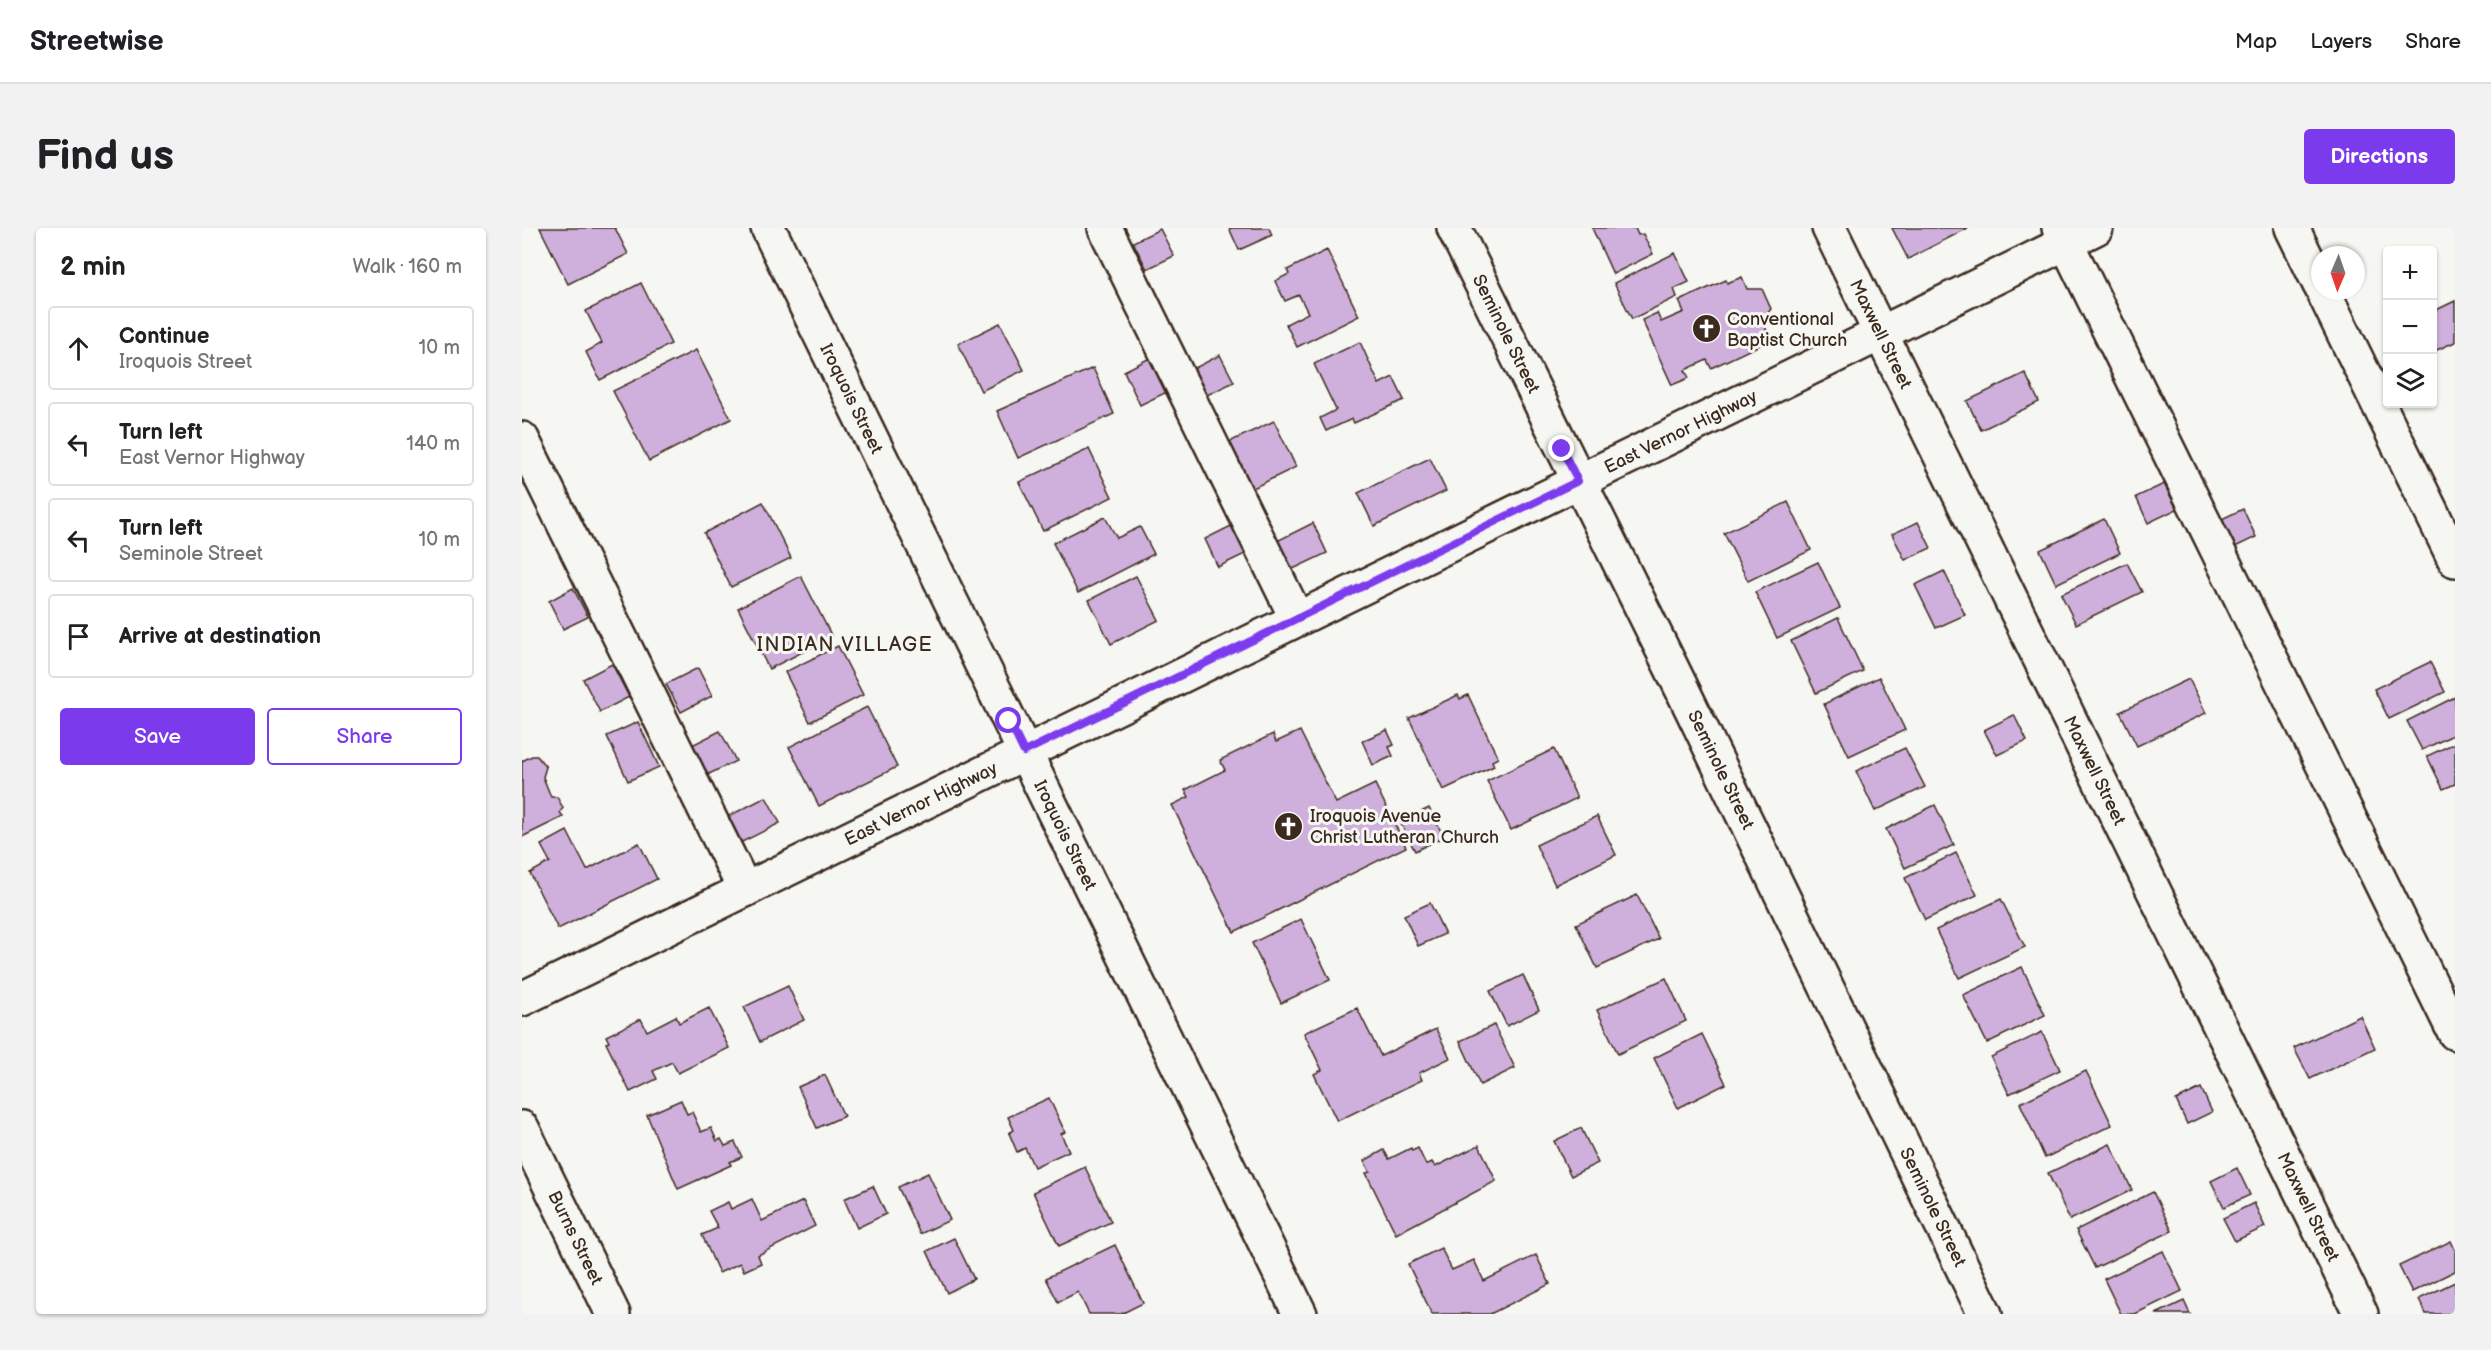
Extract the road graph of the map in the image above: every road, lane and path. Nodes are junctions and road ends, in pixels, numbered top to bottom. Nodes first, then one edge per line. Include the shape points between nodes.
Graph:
1 (768, 228) edge
2 (1105, 228) edge
3 (1454, 228) edge
4 (1829, 228) edge
5 (2096, 228) edge
6 (2292, 228) edge
7 (2062, 235) edge
8 (2311, 267) edge
9 (2327, 300) edge
10 (1880, 333) junction
11 (522, 439) edge
12 (1578, 481) junction
13 (2455, 560) edge
14 (1297, 619) junction
15 (1024, 752) junction
16 (745, 890) junction
17 (522, 999) edge
18 (2455, 1033) edge
19 (522, 1128) edge
20 (613, 1314) edge
21 (1300, 1314) edge
22 (1985, 1314) edge
23 (2361, 1314) edge

1 - 15 street, Iroquois Street
2 - 14 street
3 - 12 street, Seminole Street
4 - 10 street, Maxwell Street
5 - 7 street, East Vernor Highway
6 - 8 street
7 - 10 street, East Vernor Highway
7 - 18 street
9 - 13 street
10 - 12 street, East Vernor Highway
10 - 23 street, Maxwell Street
11 - 16 street
12 - 14 street, East Vernor Highway
12 - 22 street, Seminole Street
14 - 15 street, East Vernor Highway
15 - 16 street, East Vernor Highway
15 - 21 street, Iroquois Street
16 - 17 street, East Vernor Highway
19 - 20 street, Burns Street

